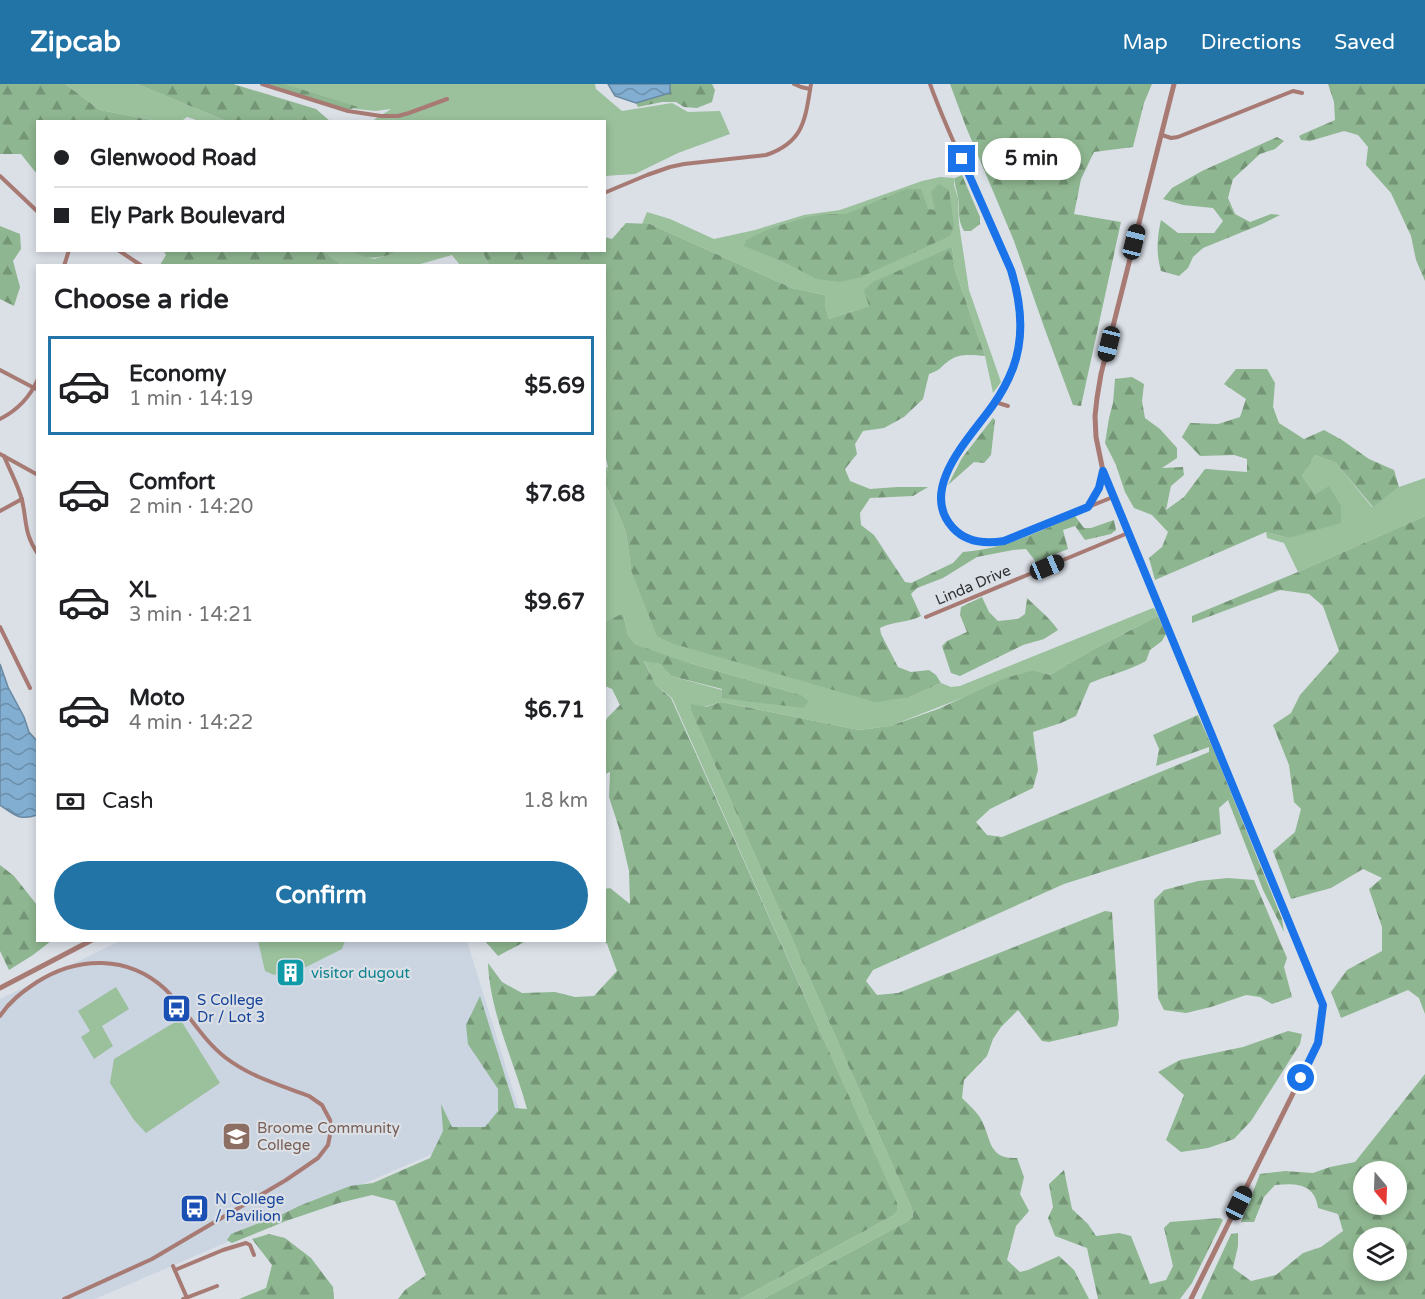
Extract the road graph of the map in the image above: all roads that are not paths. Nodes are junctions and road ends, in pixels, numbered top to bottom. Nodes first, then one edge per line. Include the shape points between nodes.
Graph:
1 (262, 84) edge
2 (794, 84) edge
3 (930, 84) edge
4 (1174, 84) edge
5 (811, 87) edge
6 (1302, 93) dead end
7 (447, 99) dead end
8 (1161, 134) junction
9 (0, 176) edge
10 (606, 192) edge
11 (36, 210) edge
12 (121, 252) edge
13 (139, 264) edge
14 (0, 370) edge
15 (35, 389) edge
16 (995, 402) junction
17 (1008, 406) dead end
18 (0, 419) edge
19 (2, 455) edge
20 (1103, 471) junction
21 (36, 474) edge
22 (1113, 497) junction
23 (22, 499) junction
24 (1088, 507) junction
25 (0, 511) edge
26 (1128, 533) junction
27 (36, 551) edge
28 (926, 617) dead end
29 (0, 627) edge
30 (30, 688) dead end
31 (88, 942) edge
32 (0, 988) edge
33 (0, 1016) edge
34 (254, 1255) dead end
35 (217, 1286) dead end
36 (186, 1298) edge
37 (64, 1299) edge
38 (1191, 1299) edge

1 - 7 street via 348,111 381,116 398,116
2 - 5 street
3 - 16 street via 1016,287 1019,345
4 - 8 street
5 - 10 street via 803,124 793,140 778,151 670,167
6 - 8 street via 1288,93 1178,137
8 - 20 street via 1097,398 1096,437
9 - 11 street
12 - 13 street
14 - 15 street
15 - 18 street
16 - 17 street
16 - 24 street via 943,479 941,501 952,527 972,540 993,543
19 - 21 street
19 - 23 street
20 - 22 street
20 - 24 street
22 - 24 street
22 - 26 street
23 - 25 street
23 - 27 street via 26,532
26 - 28 street, Linda Drive
26 - 38 street via 1323,1005 1318,1043
29 - 30 street
31 - 32 street
33 - 37 street via 20,993 58,970 88,963 129,968 149,977 172,996 224,1057 263,1079 309,1096 322,1105 330,1120 330,1137 324,1152 286,1180 152,1259
34 - 36 street via 246,1243 174,1268
35 - 36 street

